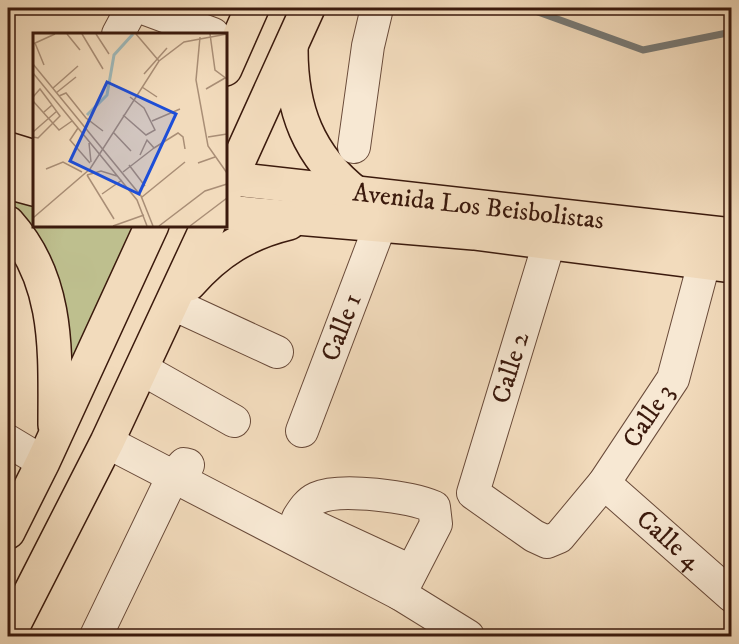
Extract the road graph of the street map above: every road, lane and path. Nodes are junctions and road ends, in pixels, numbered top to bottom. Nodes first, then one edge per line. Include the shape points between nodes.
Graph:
1 (132, 8) edge
2 (143, 8) edge
3 (252, 8) edge
4 (308, 8) edge
5 (377, 8) edge
6 (119, 33) edge
7 (190, 33) edge
8 (291, 45) junction
9 (226, 50) edge
10 (354, 147) dead end
11 (8, 149) edge
12 (33, 157) edge
13 (8, 182) edge
14 (227, 183) edge
15 (33, 189) edge
16 (357, 194) junction
17 (226, 212) edge
18 (309, 218) junction
19 (8, 223) edge
20 (381, 223) junction
21 (152, 226) edge
22 (208, 226) edge
23 (549, 243) junction
24 (718, 249) edge
25 (170, 308) junction
26 (277, 352) dead end
27 (142, 369) junction
28 (234, 421) dead end
29 (302, 431) dead end
30 (8, 441) edge
31 (107, 442) junction
32 (49, 449) junction
33 (173, 476) junction
34 (604, 483) junction
35 (298, 518) junction
36 (8, 531) edge
37 (547, 542) joint
38 (406, 583) junction
39 (732, 596) edge
40 (8, 636) edge
41 (96, 636) edge
42 (468, 636) edge

1 - 6 street
2 - 7 street
3 - 9 main road
4 - 8 main road
5 - 10 street
8 - 14 main road
8 - 16 main road via 295,102 304,129 335,177
11 - 12 main road
13 - 15 main road
14 - 16 main road, Avenida Los Beisbolistas
16 - 24 main road, Avenida Los Beisbolistas via 476,205
17 - 18 main road, Avenida Los Beisbolistas
18 - 20 main road, Avenida Los Beisbolistas
18 - 25 main road via 242,238 213,258
19 - 32 main road via 40,272 51,310 54,337
20 - 23 main road, Avenida Los Beisbolistas
20 - 29 street, Calle 1
21 - 32 main road
22 - 25 main road
23 - 24 main road, Avenida Los Beisbolistas
23 - 37 street, Calle 2 via 473,493 534,537
24 - 34 street, Calle 3 via 673,379
25 - 26 street
25 - 27 main road
27 - 28 street
27 - 31 main road
30 - 32 street
31 - 33 street
31 - 40 main road
32 - 36 main road
33 - 35 street via 184,464 194,466
33 - 38 street
33 - 41 street
34 - 37 street, Calle 3 via 559,537
34 - 39 street, Calle 4
35 - 38 street
35 - 38 street via 306,505 318,497 355,493 423,502 434,507 436,524
38 - 42 street

